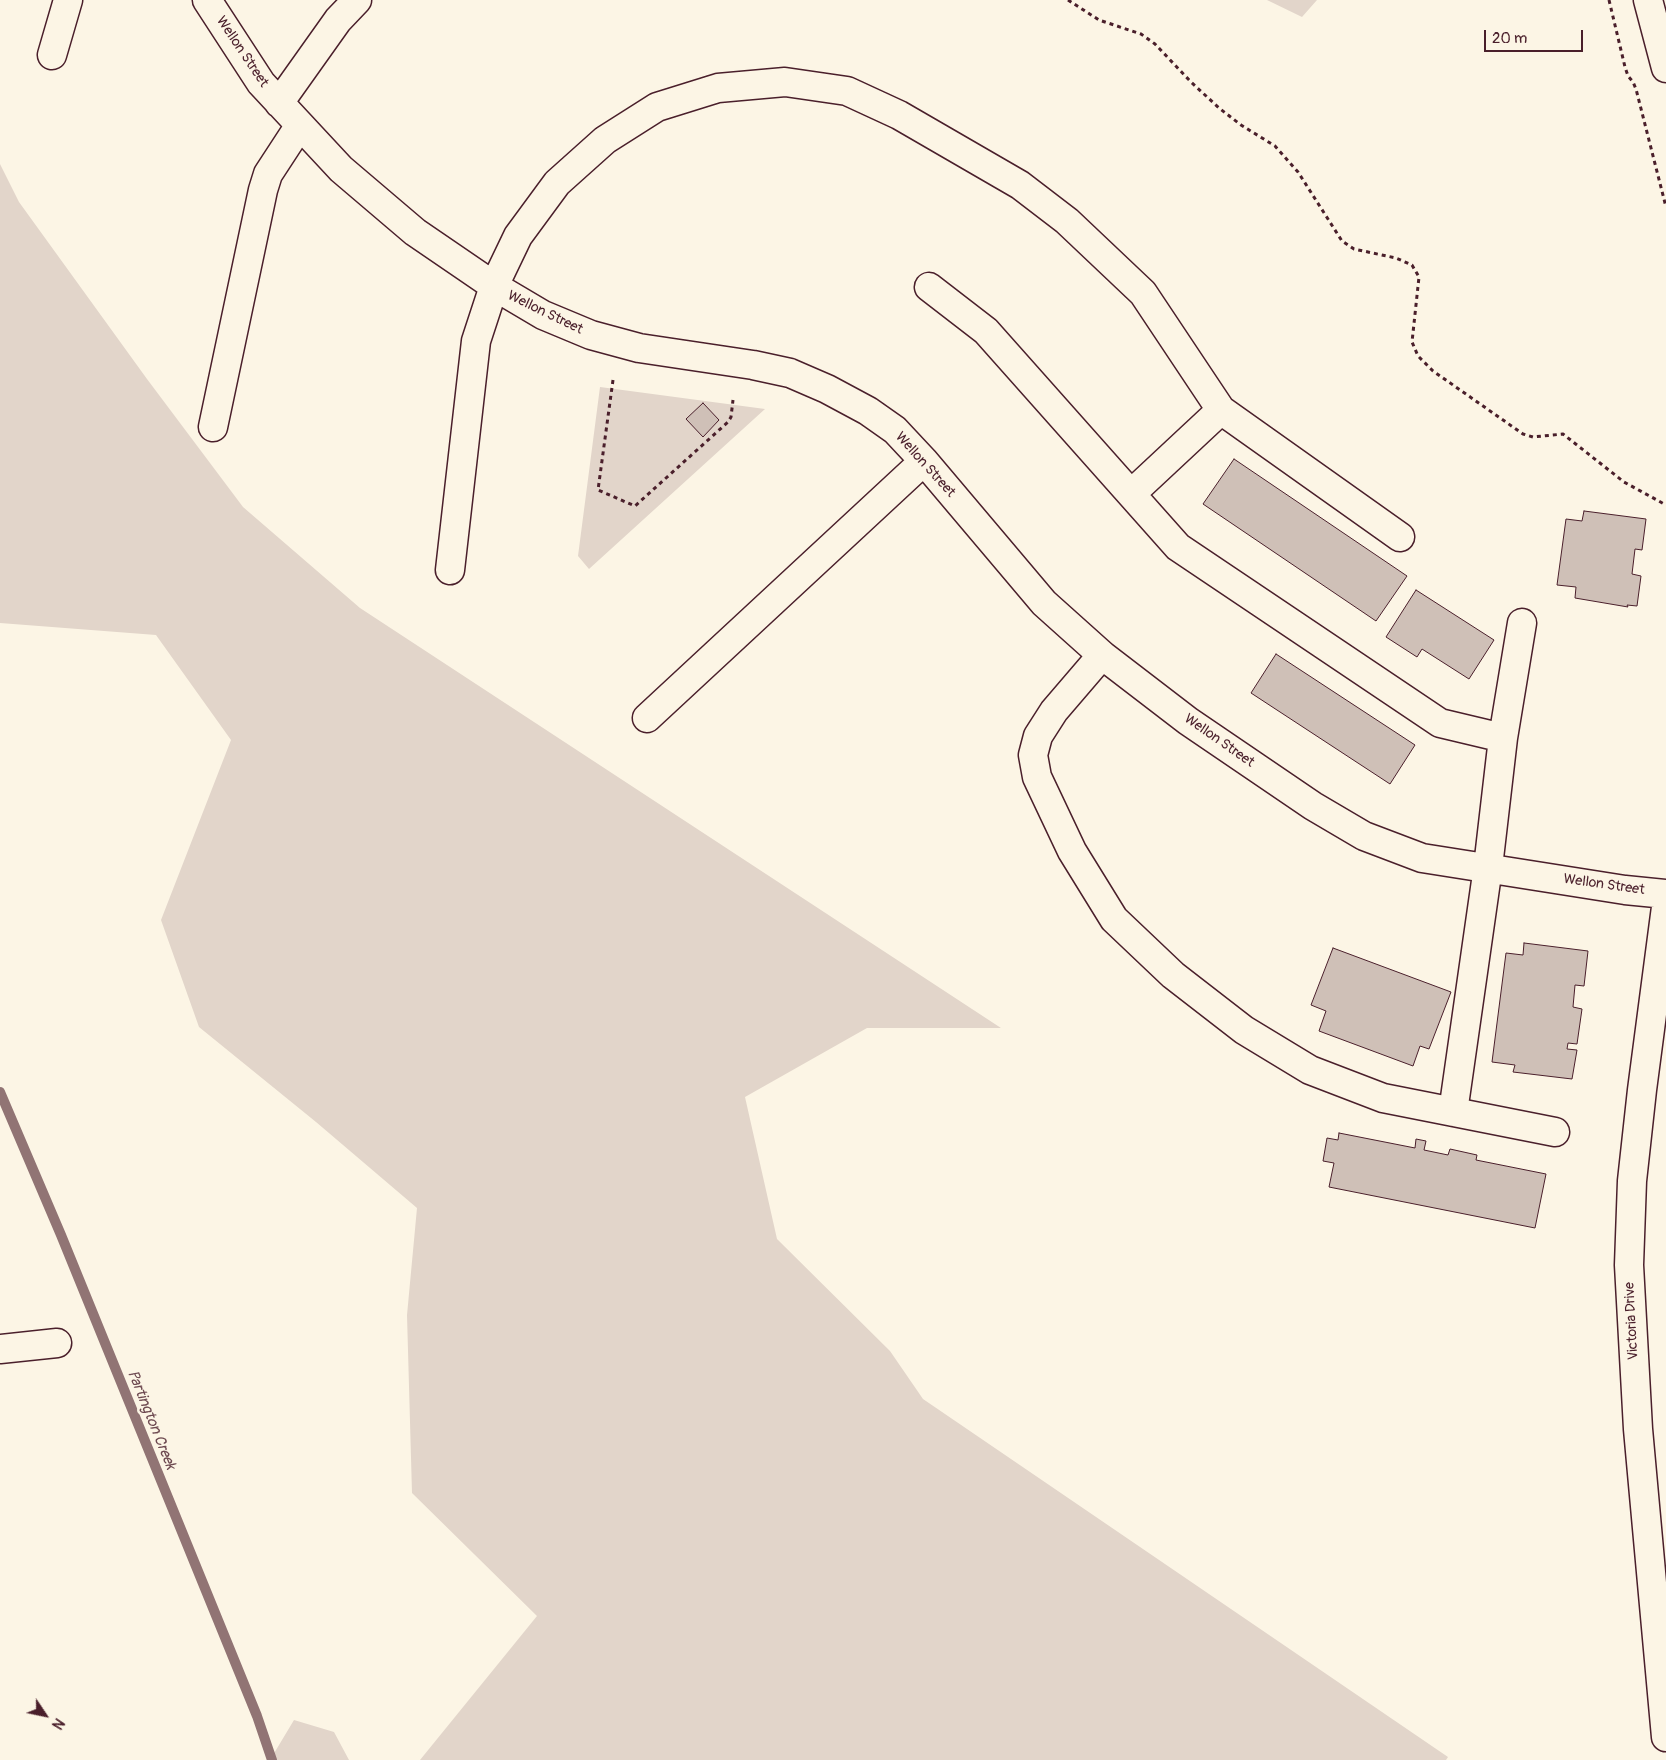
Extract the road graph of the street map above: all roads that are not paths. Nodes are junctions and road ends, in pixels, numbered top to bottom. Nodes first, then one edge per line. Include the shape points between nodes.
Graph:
1 (68, 0) edge
2 (207, 0) edge
3 (357, 0) edge
4 (1648, 0) edge
5 (52, 55) dead end
6 (1666, 68) edge
7 (279, 102) junction
8 (300, 125) junction
9 (494, 286) junction
10 (929, 287) dead end
11 (1221, 410) junction
12 (213, 427) dead end
13 (924, 461) junction
14 (1130, 494) junction
15 (1400, 537) dead end
16 (450, 570) dead end
17 (1522, 623) dead end
18 (1102, 655) junction
19 (647, 718) dead end
20 (1503, 738) junction
21 (1488, 867) junction
22 (1666, 894) edge
23 (1666, 907) edge
24 (1453, 1112) junction
25 (1554, 1132) dead end
26 (57, 1343) dead end
27 (0, 1349) edge
28 (1666, 1737) edge

1 - 5 street
2 - 7 street, Wellon Street via 261,83
3 - 7 street via 338,20
4 - 6 street
7 - 8 street, Wellon Street
8 - 9 street, Wellon Street via 341,169 415,232
8 - 12 street via 272,167 263,190
9 - 11 street via 518,236 557,183 605,140 657,107 718,88 775,82 847,91 899,115 1020,185 1068,221 1143,293
9 - 13 street, Wellon Street via 543,315 591,335 639,348 790,373 868,411 895,430
9 - 16 street via 476,341
10 - 14 street via 986,332
11 - 14 street
11 - 15 street
13 - 18 street, Wellon Street via 1044,603
13 - 19 street
14 - 20 street via 1178,547 1440,723
17 - 20 street
18 - 21 street, Wellon Street via 1188,721 1364,836 1422,858
18 - 24 street via 1054,711 1038,736 1033,755 1037,777 1072,851 1114,919 1173,975 1244,1030 1310,1070 1383,1098
20 - 21 street
21 - 22 street, Wellon Street
21 - 24 street
23 - 28 street, Victoria Drive via 1632,1181 1629,1265 1638,1429
24 - 25 street
26 - 27 street

